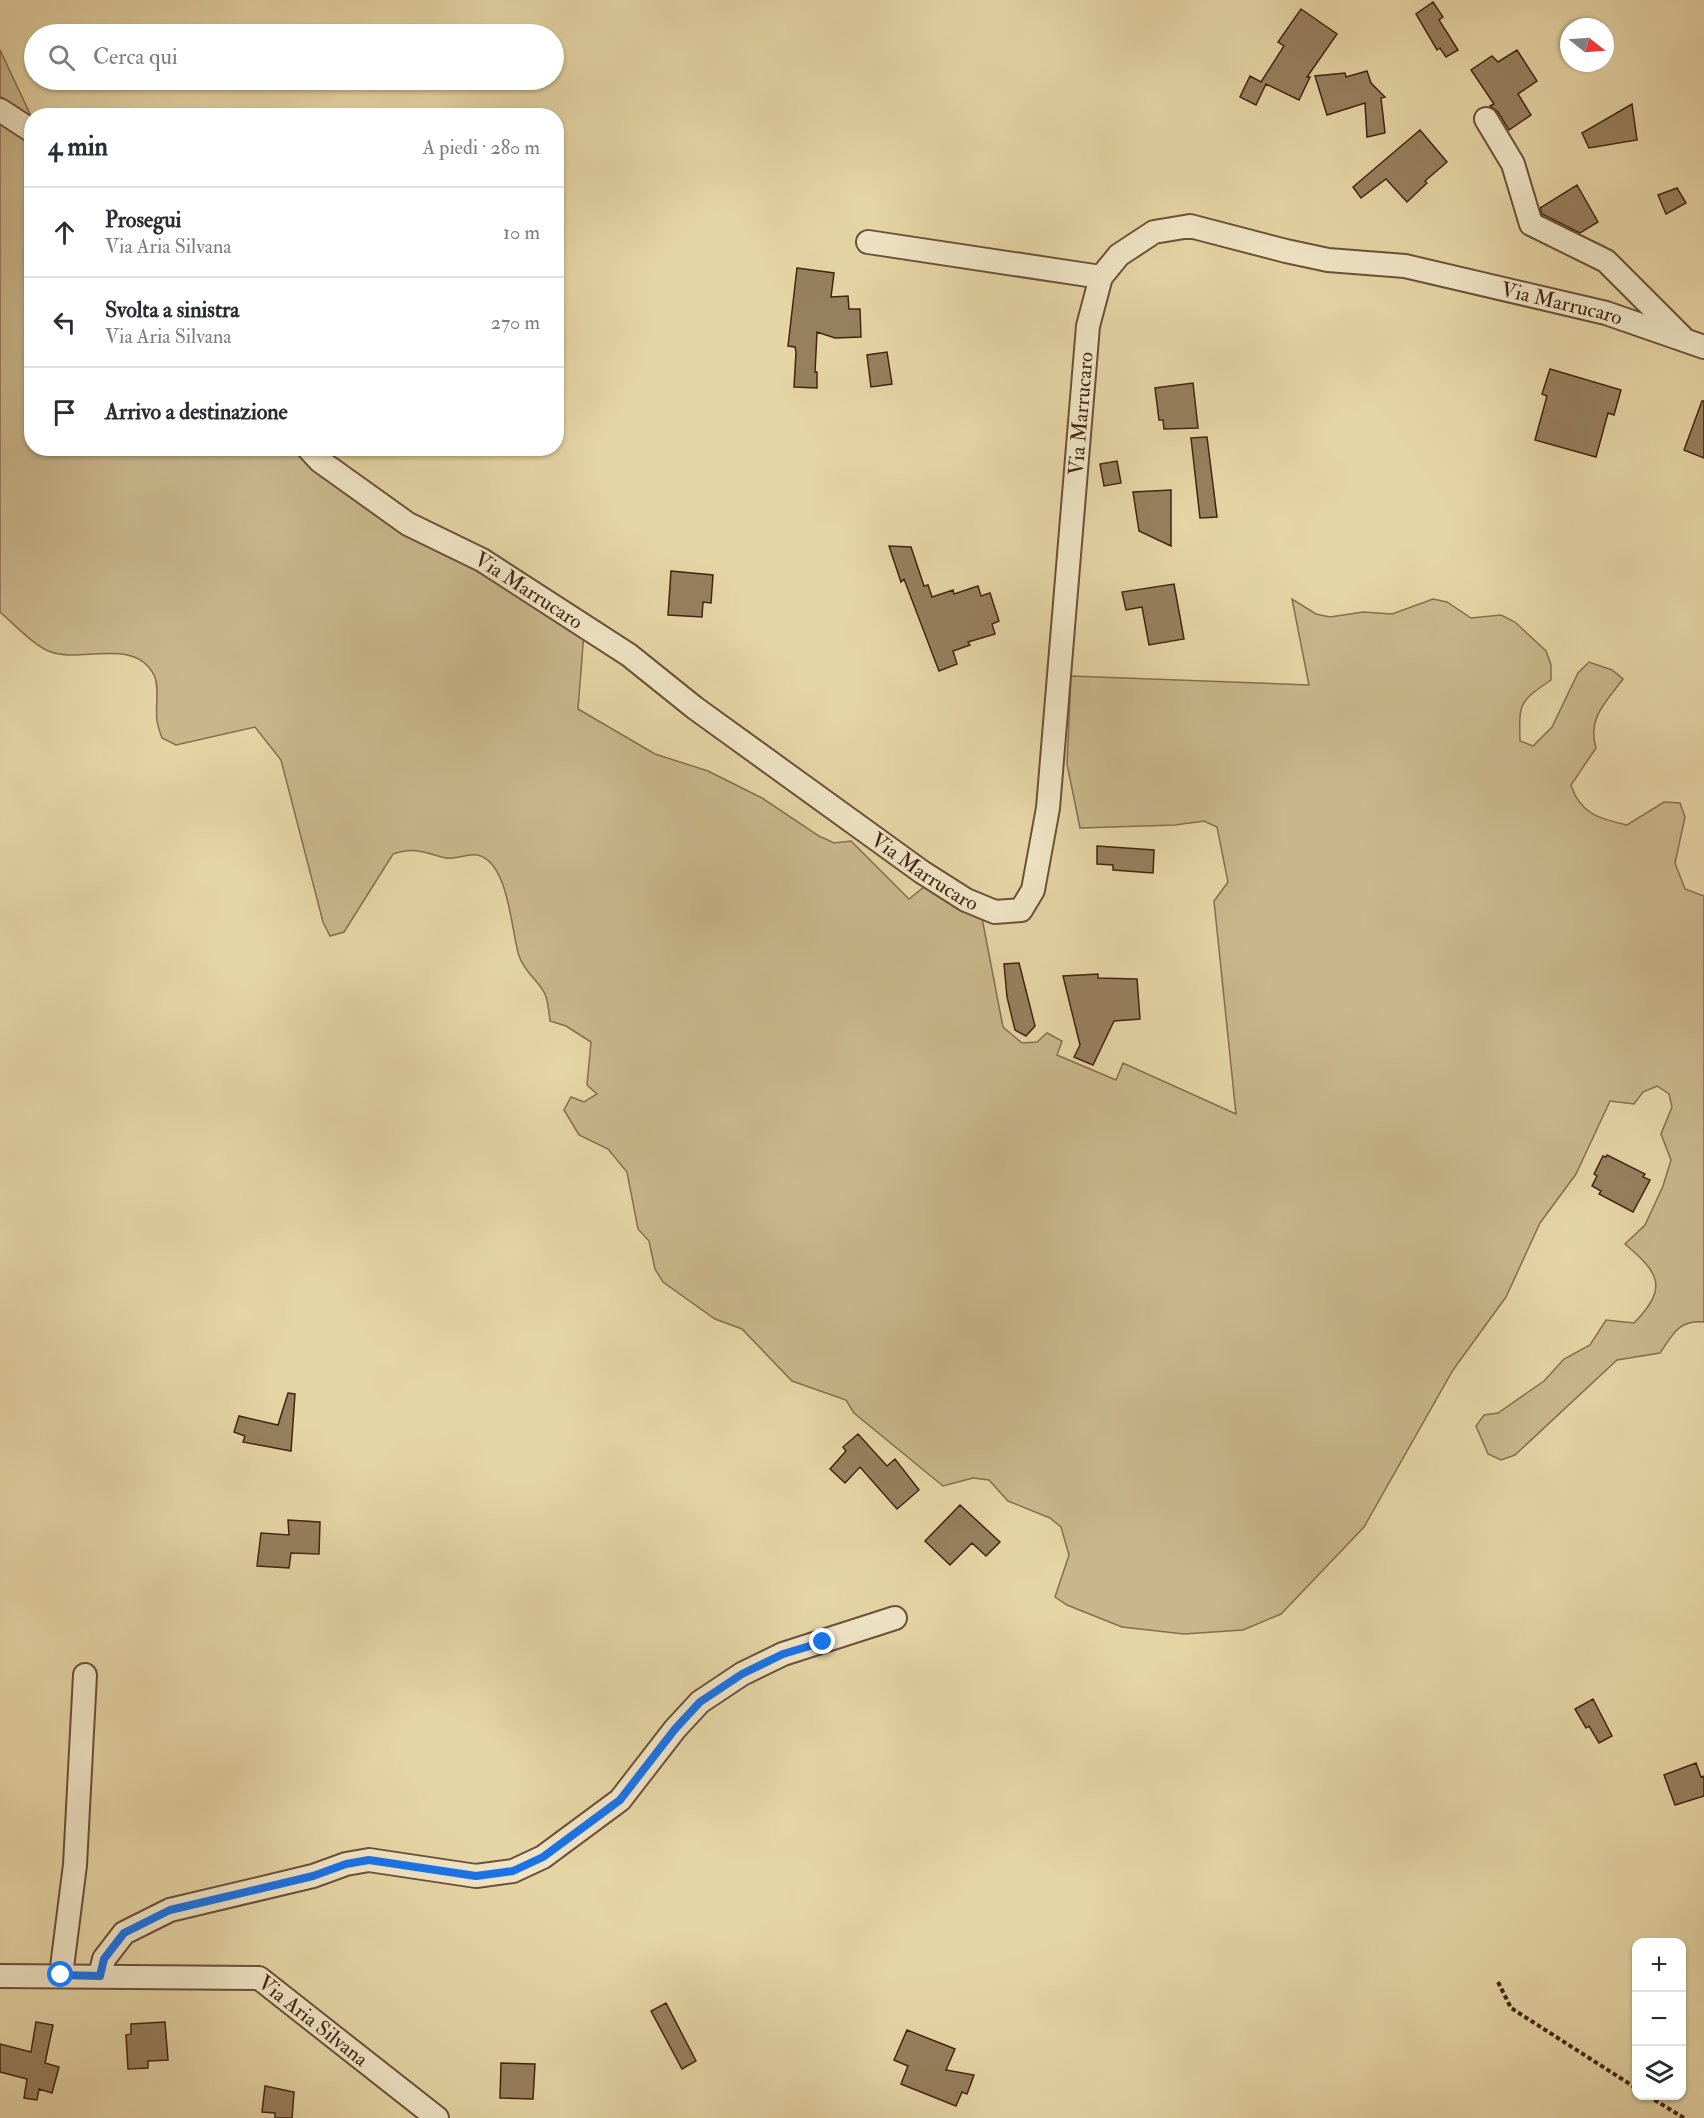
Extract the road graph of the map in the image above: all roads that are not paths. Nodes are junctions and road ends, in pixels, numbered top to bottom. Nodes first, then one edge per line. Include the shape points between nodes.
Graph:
1 (0, 110) edge
2 (1486, 119) dead end
3 (24, 126) edge
4 (868, 242) dead end
5 (1101, 277) junction
6 (1694, 343) edge
7 (315, 456) edge
8 (895, 1618) dead end
9 (85, 1675) dead end
10 (61, 1975) junction
11 (0, 1976) edge
12 (100, 1976) junction
13 (437, 2118) edge

1 - 3 street
2 - 6 street, Via Marrucaro via 1513,164 1531,224 1606,261
4 - 5 street
5 - 6 street, Via Marrucaro via 1119,255 1154,232 1190,226 1329,260 1416,269 1606,313
5 - 7 street, Via Marrucaro via 1088,326 1048,808 1033,890 1022,910 995,912 966,900 922,872 695,708 629,655 482,560 408,524
8 - 12 street via 783,1654 742,1674 700,1702 620,1800 543,1857 513,1871 476,1876 369,1860 346,1864 313,1876 170,1910 124,1933 104,1959
9 - 10 street via 75,1865
10 - 11 street, Via Aria Silvana
10 - 12 street, Via Aria Silvana
12 - 13 street, Via Aria Silvana via 258,1978

